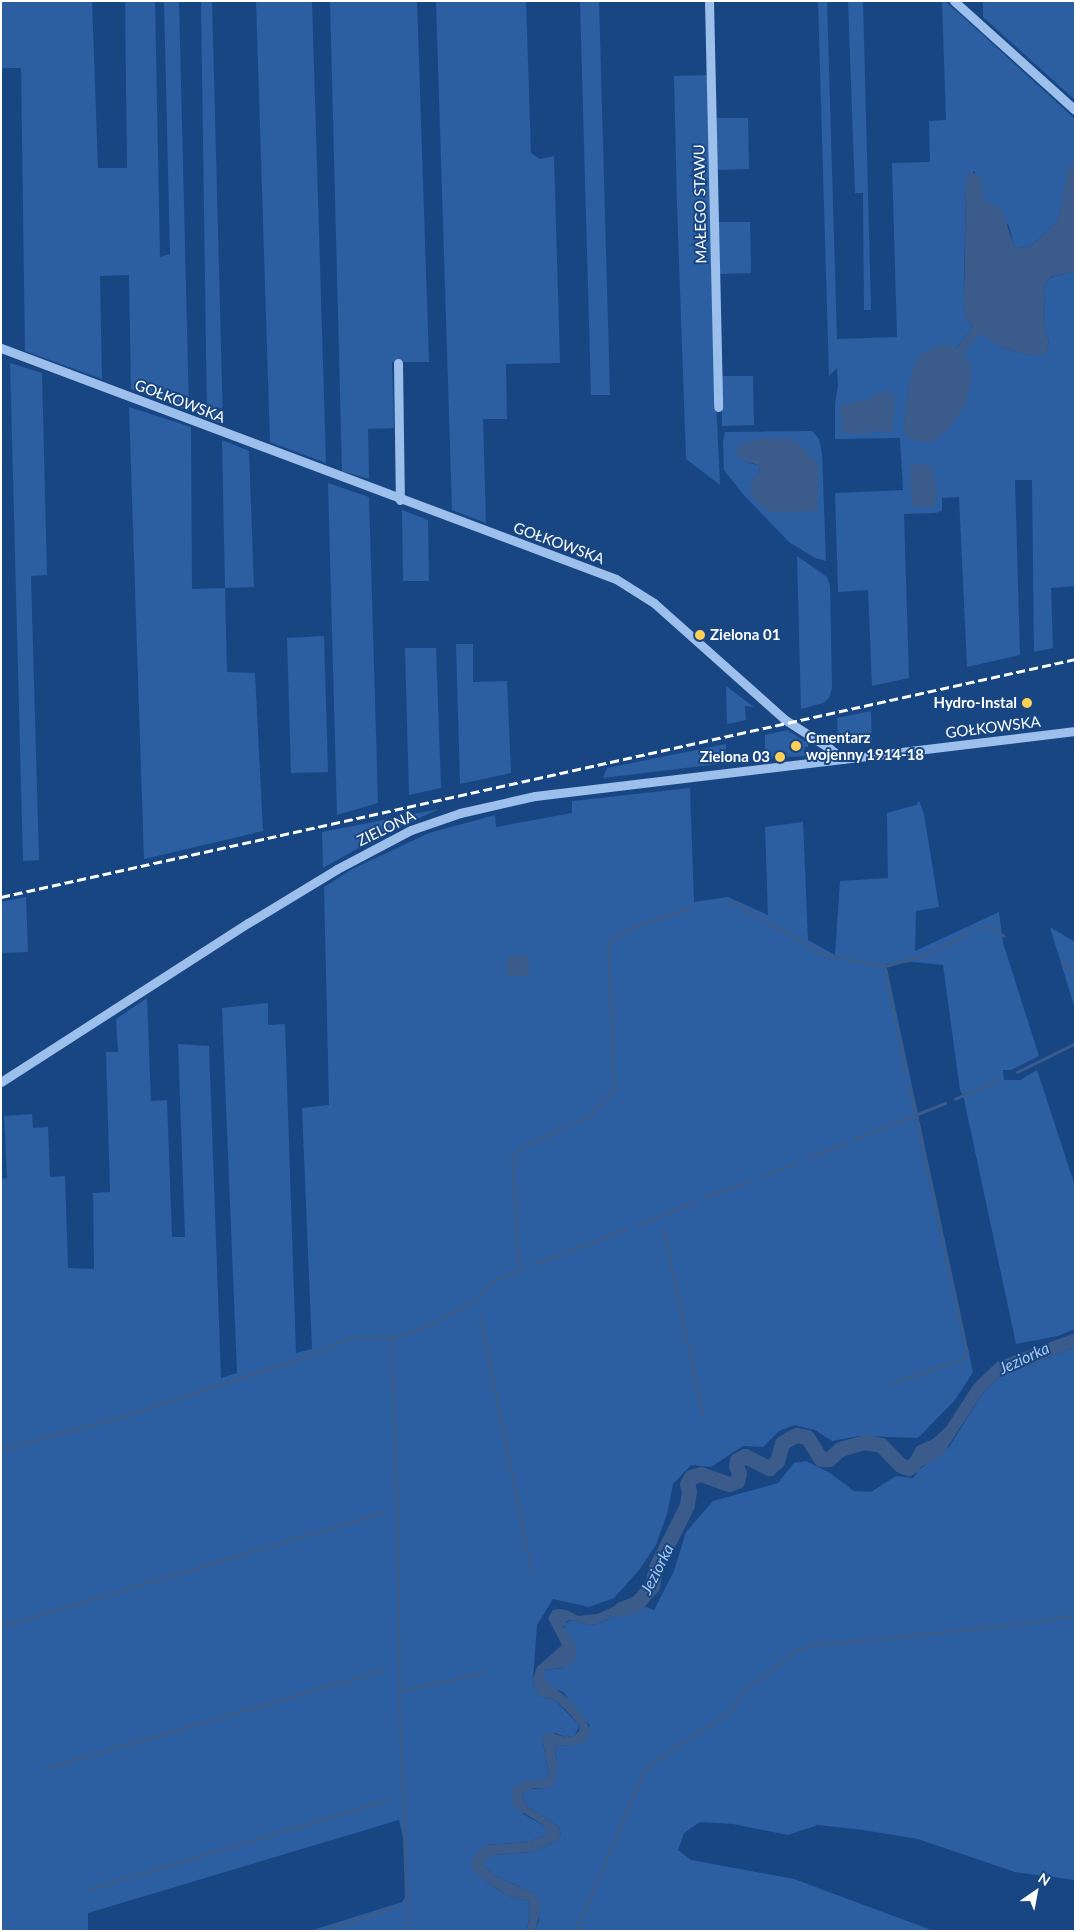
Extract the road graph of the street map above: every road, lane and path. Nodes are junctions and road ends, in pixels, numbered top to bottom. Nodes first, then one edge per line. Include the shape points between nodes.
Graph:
1 (709, 1) edge
2 (954, 1) edge
3 (1075, 110) edge
4 (1, 348) edge
5 (398, 363) dead end
6 (718, 407) dead end
7 (400, 500) junction
8 (1075, 731) edge
9 (843, 759) junction
10 (1, 1082) edge

1 - 6 street, MAŁEGO STAWU
2 - 3 street
4 - 7 street, GOŁKOWSKA
5 - 7 street
7 - 9 street, GOŁKOWSKA via 630,586 654,603 784,720
8 - 9 street, GOŁKOWSKA
9 - 10 street, ZIELONA via 535,796 481,806 420,826 380,844 296,893

